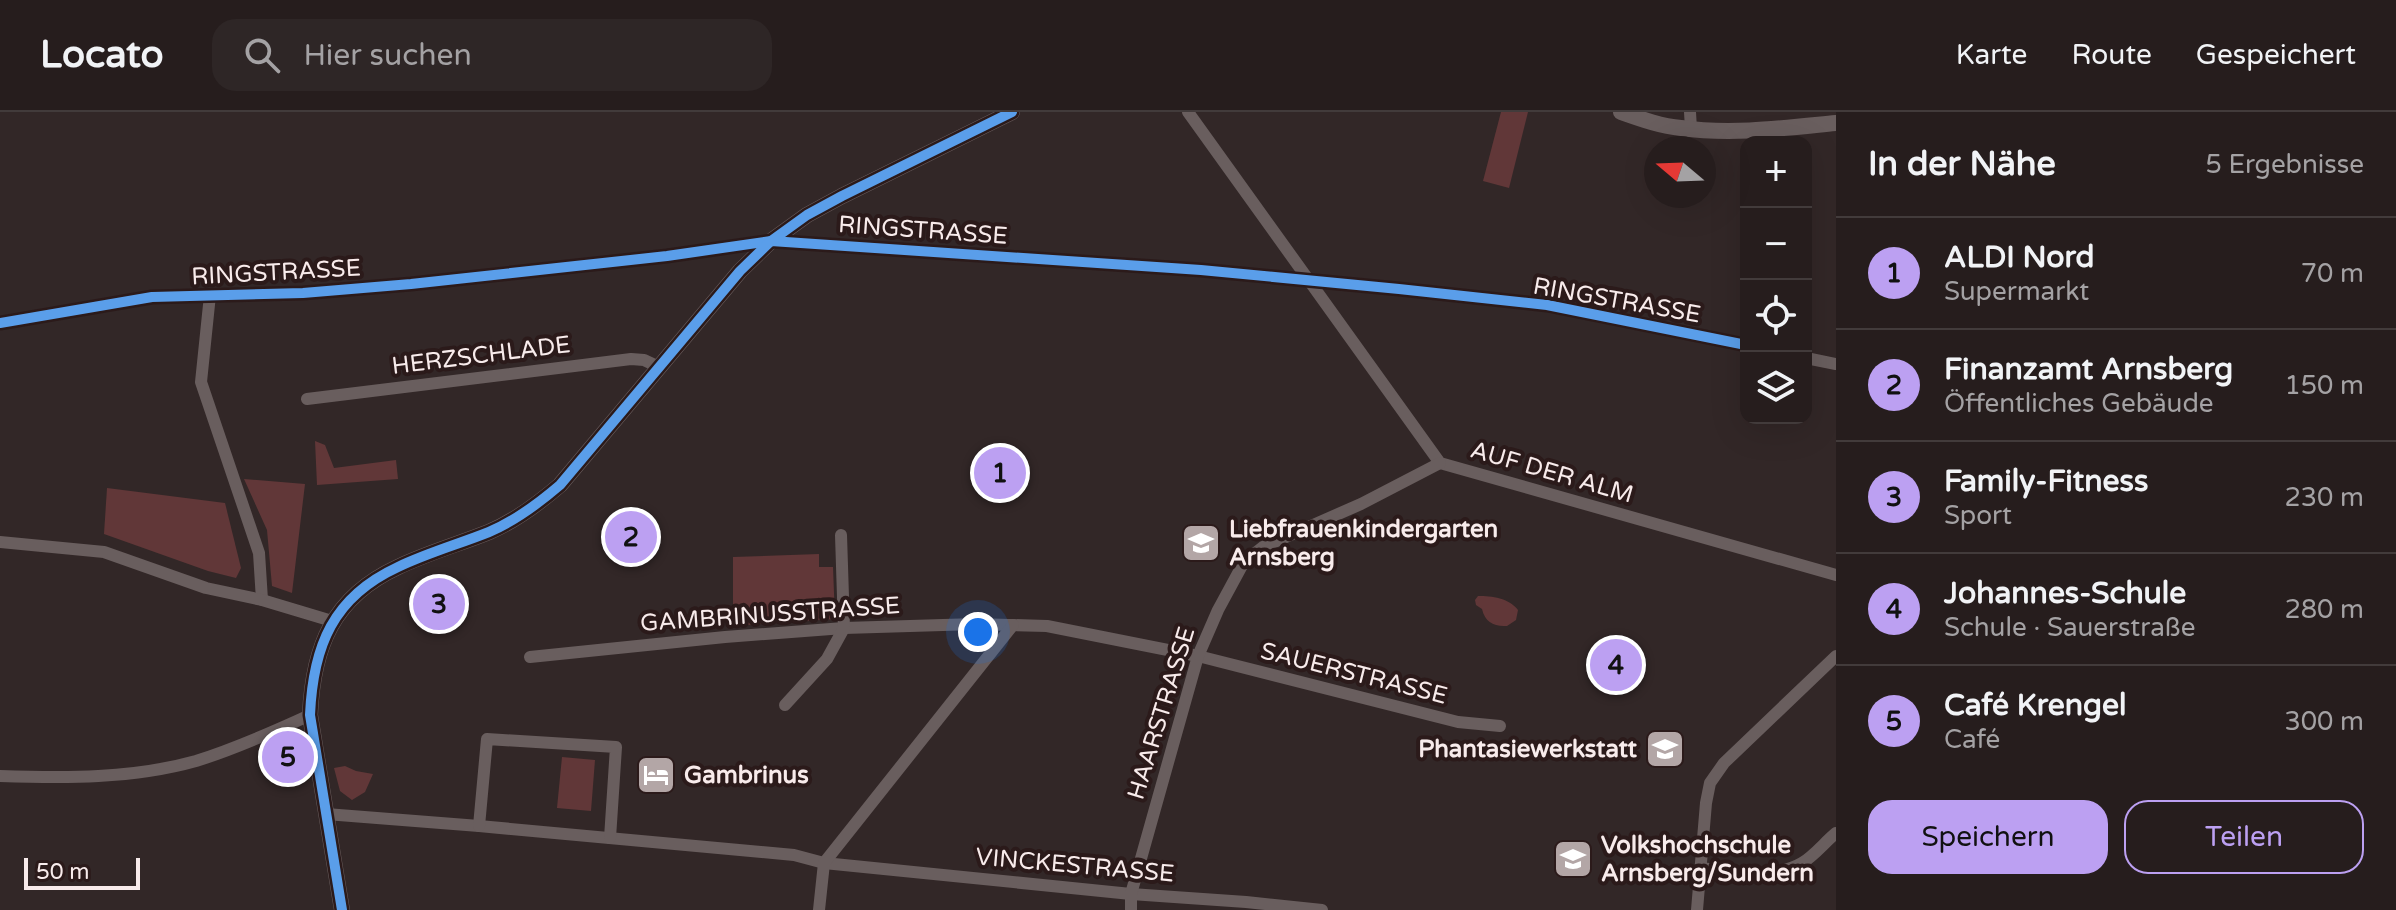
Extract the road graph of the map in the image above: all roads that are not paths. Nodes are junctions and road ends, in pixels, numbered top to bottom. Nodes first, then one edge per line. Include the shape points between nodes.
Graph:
1 (1012, 112) edge
2 (1188, 112) edge
3 (1621, 112) edge
4 (1691, 121) edge
5 (1836, 123) edge
6 (771, 241) junction
7 (1310, 282) junction
8 (210, 295) junction
9 (0, 323) edge
10 (1740, 344) edge
11 (1812, 359) edge
12 (1836, 364) edge
13 (659, 367) junction
14 (307, 399) dead end
15 (1440, 463) junction
16 (841, 535) dead end
17 (0, 542) edge
18 (1836, 575) edge
19 (262, 600) junction
20 (332, 621) junction
21 (1013, 625) junction
22 (844, 628) junction
23 (1198, 656) junction
24 (1836, 656) edge
25 (530, 657) dead end
26 (785, 705) dead end
27 (310, 715) junction
28 (1500, 726) dead end
29 (0, 776) edge
30 (326, 814) junction
31 (479, 826) junction
32 (1836, 833) edge
33 (610, 838) junction
34 (824, 863) junction
35 (1700, 868) junction
36 (1131, 894) junction
37 (342, 910) edge
38 (819, 910) edge
39 (1131, 910) edge
40 (1322, 910) edge
41 (1697, 910) edge

1 - 6 street via 842,196
2 - 7 street, AUF DER ALM
3 - 4 street via 1666,126
4 - 5 street via 1738,130
6 - 7 street, RINGSTRASSE
6 - 8 street, RINGSTRASSE via 423,283
6 - 13 street
7 - 10 street, RINGSTRASSE via 1547,305
7 - 15 street, AUF DER ALM
8 - 9 street, RINGSTRASSE via 152,297
8 - 19 street via 201,382 259,553
11 - 12 street
13 - 14 street, HERZSCHLADE via 631,359
13 - 20 street via 538,504 492,531 396,568 368,584
15 - 18 street, AUF DER ALM
15 - 23 street, HAARSTRASSE via 1263,547 1244,562
16 - 22 street
17 - 19 street via 104,552 206,588
19 - 20 street
20 - 27 street via 317,659
21 - 22 street, GAMBRINUSSTRASSE
21 - 23 street, GAMBRINUSSTRASSE via 1047,626
21 - 34 street
22 - 25 street, GAMBRINUSSTRASSE
22 - 26 street via 827,659
23 - 28 street, SAUERSTRASSE via 1458,722
23 - 36 street, HAARSTRASSE
24 - 35 street via 1724,763 1710,783
27 - 29 street via 194,761 132,773
27 - 30 street
30 - 31 street, VINCKESTRASSE
30 - 37 street
31 - 33 street, VINCKESTRASSE
31 - 33 street via 487,739 616,747
32 - 35 street via 1804,862 1786,870
33 - 34 street, VINCKESTRASSE via 794,855
34 - 36 street, VINCKESTRASSE
34 - 38 street
35 - 41 street
36 - 39 street, HAARSTRASSE
36 - 40 street, VINCKESTRASSE

